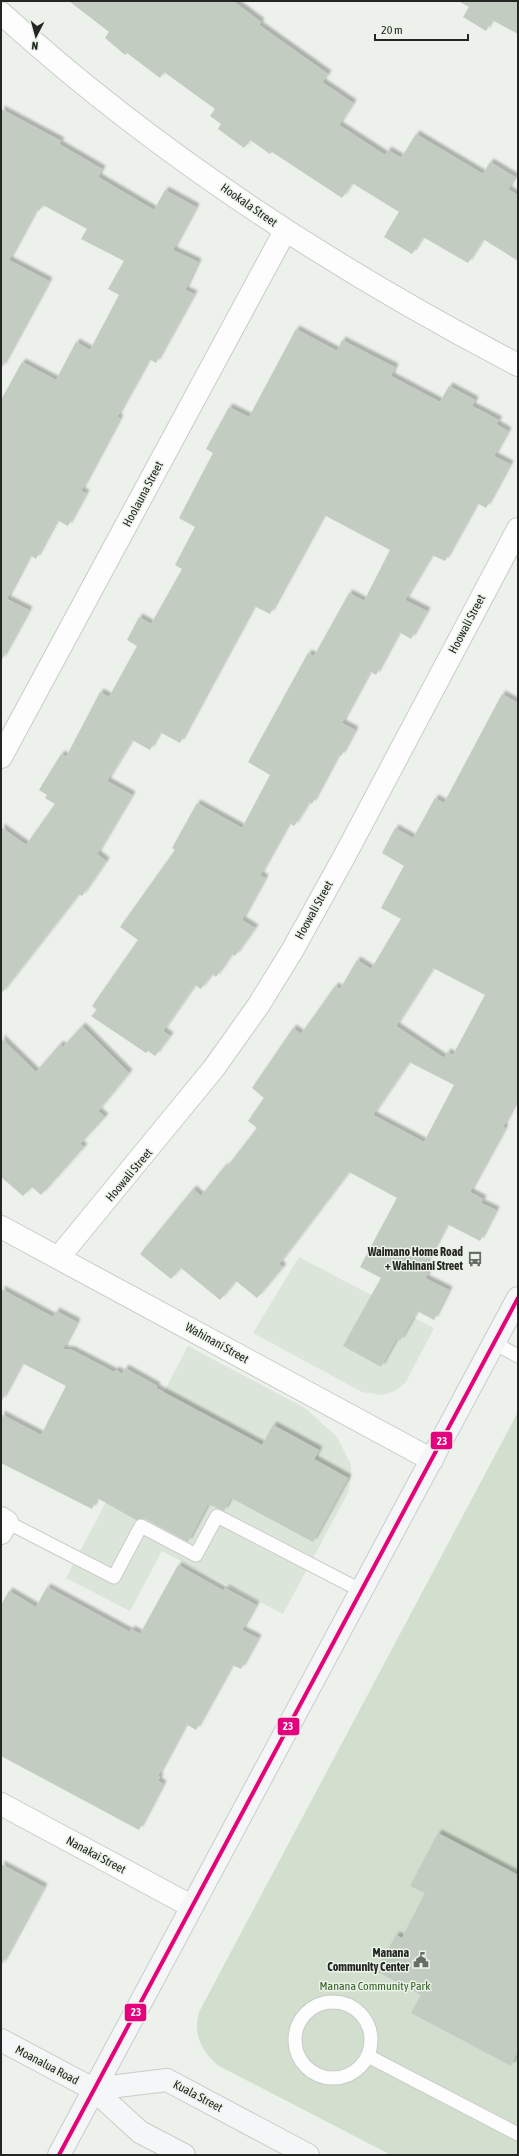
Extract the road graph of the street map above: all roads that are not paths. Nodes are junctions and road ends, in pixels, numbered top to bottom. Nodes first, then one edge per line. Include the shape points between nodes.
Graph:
1 (6, 25) edge
2 (285, 230) junction
3 (518, 365) edge
4 (518, 529) edge
5 (1, 757) edge
6 (1, 1227) edge
7 (59, 1257) junction
8 (518, 1298) edge
9 (494, 1343) junction
10 (518, 1356) edge
11 (432, 1460) junction
12 (3, 1524) edge
13 (362, 1591) junction
14 (1, 1804) edge
15 (191, 1906) junction
16 (1, 2040) edge
17 (368, 2056) junction
18 (94, 2089) junction
19 (518, 2134) edge
20 (59, 2155) edge
21 (184, 2155) edge
22 (308, 2155) edge

1 - 2 street, Hookala Street via 126,118
2 - 3 street, Hookala Street via 428,316
2 - 5 street, Hoolauna Street
4 - 7 street, Hoowali Street via 344,857 258,1006 214,1068
6 - 7 street, Wahinani Street
7 - 11 street, Wahinani Street
8 - 9 main road
9 - 10 lane
9 - 11 main road
11 - 13 main road
12 - 13 lane via 114,1577 141,1526 196,1555 217,1516
13 - 15 main road
14 - 15 street, Nanakai Street
15 - 18 main road
16 - 18 main road, Moanalua Road
17 - 17 lane via 372,2043 371,2030 366,2018 356,2008 344,2002 330,2001 318,2004 306,2012 298,2023 296,2049 301,2061 310,2071 336,2078 350,2075 360,2068
17 - 19 lane
18 - 20 main road
18 - 21 main road via 140,2132
18 - 22 main road, Kuala Street via 168,2080

